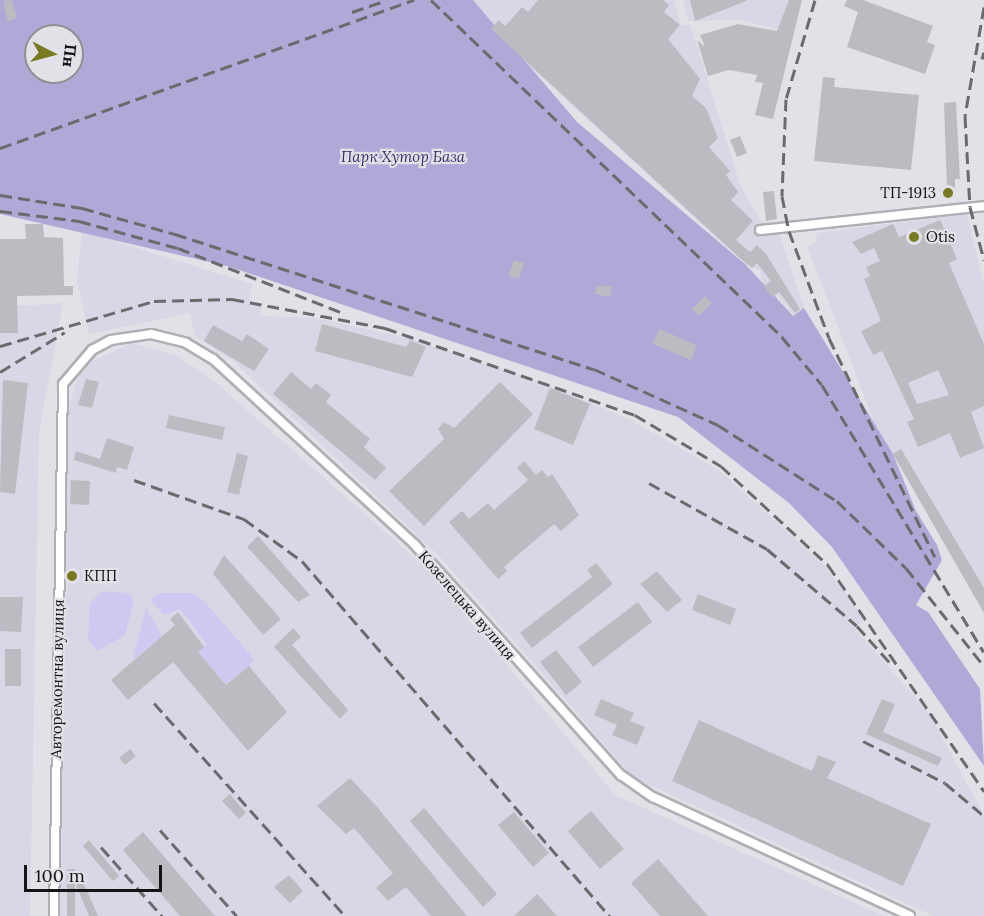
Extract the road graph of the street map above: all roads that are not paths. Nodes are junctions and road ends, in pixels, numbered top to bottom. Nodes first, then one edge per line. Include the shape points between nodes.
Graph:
1 (984, 206) edge
2 (760, 230) dead end
3 (61, 406) joint
4 (54, 916) edge
5 (910, 916) edge

1 - 2 street
3 - 4 street, Авторемонтна вулиця
3 - 5 street, Козелецька вулиця via 67,376 92,350 132,335 186,343 268,408 415,545 621,775 652,797

